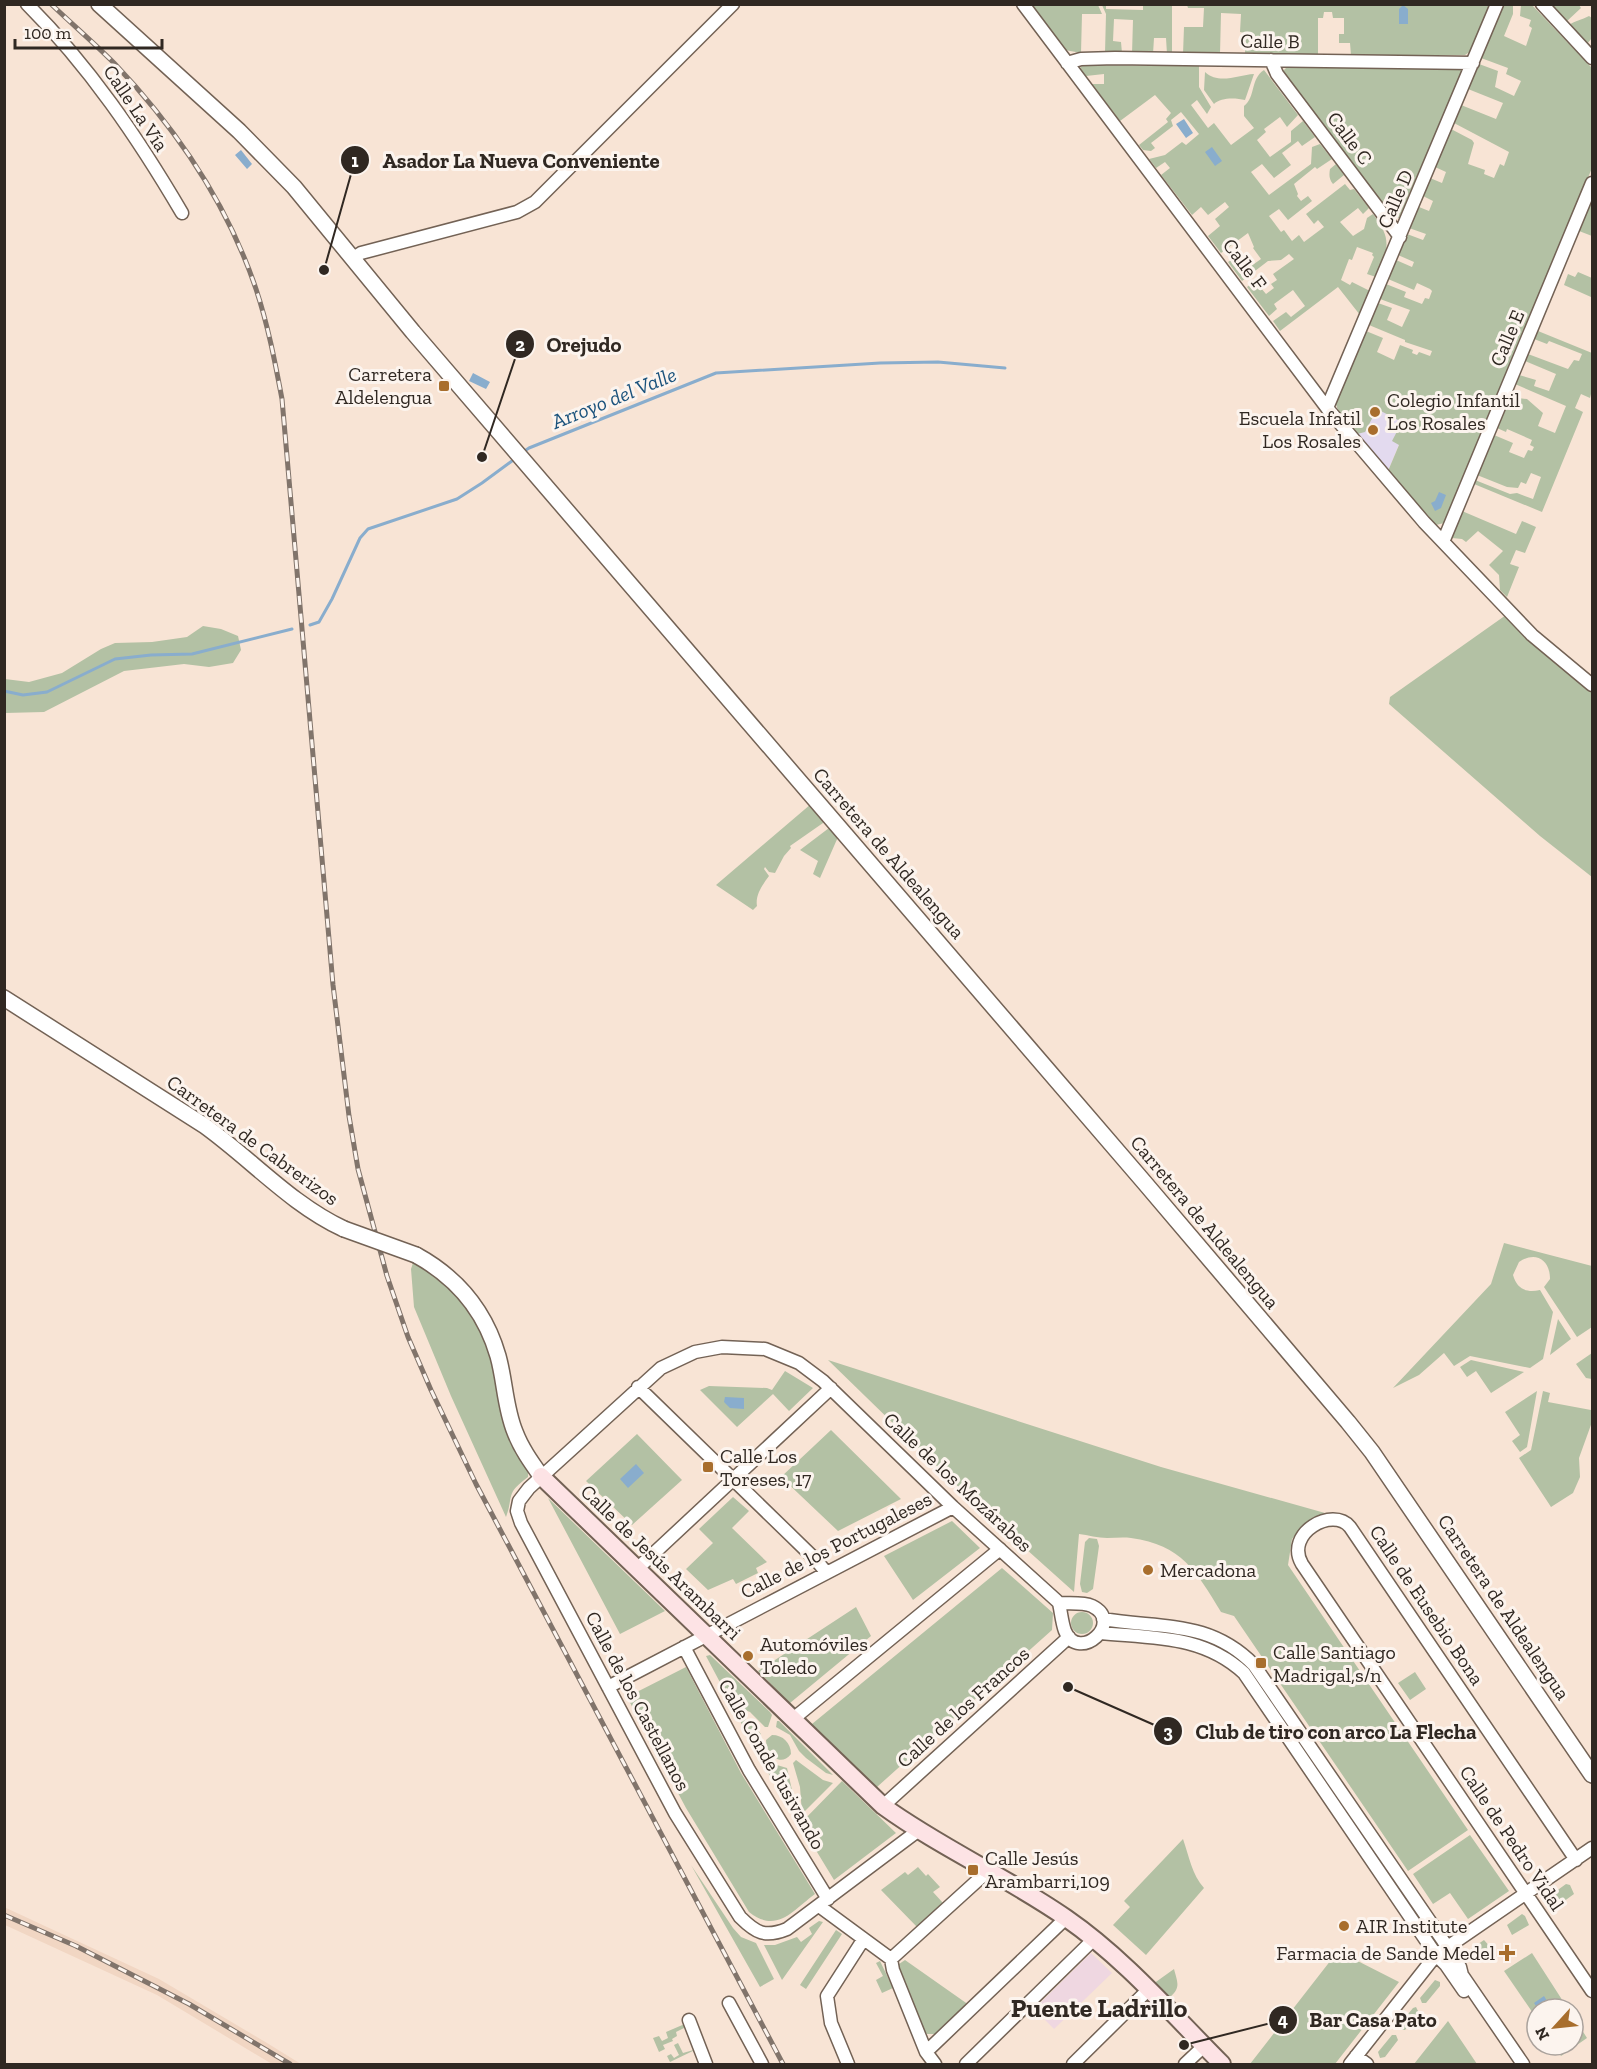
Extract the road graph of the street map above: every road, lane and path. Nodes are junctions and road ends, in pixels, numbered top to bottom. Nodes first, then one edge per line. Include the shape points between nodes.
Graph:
1 (27, 4) edge
2 (99, 4) edge
3 (733, 4) edge
4 (1023, 4) edge
5 (1497, 4) edge
6 (1542, 4) edge
7 (1593, 58) edge
8 (1271, 60) junction
9 (1067, 63) junction
10 (1473, 63) junction
11 (1593, 183) edge
12 (182, 213) dead end
13 (1400, 237) junction
14 (353, 258) junction
15 (1327, 408) junction
16 (1443, 542) junction
17 (1593, 685) edge
18 (4, 998) edge
19 (638, 1387) junction
20 (831, 1388) junction
21 (541, 1476) junction
22 (734, 1480) junction
23 (952, 1507) junction
24 (1313, 1528) joint
25 (1000, 1549) junction
26 (637, 1569) junction
27 (826, 1572) junction
28 (1059, 1603) junction
29 (1077, 1605) junction
30 (1102, 1619) junction
31 (1064, 1621) junction
32 (1101, 1633) junction
33 (706, 1635) junction
34 (1069, 1637) junction
35 (684, 1647) junction
36 (608, 1687) junction
37 (793, 1719) junction
38 (1593, 1775) edge
39 (883, 1806) junction
40 (919, 1830) junction
41 (1593, 1848) edge
42 (1576, 1860) junction
43 (988, 1871) junction
44 (1527, 1894) junction
45 (823, 1902) junction
46 (1066, 1918) junction
47 (1094, 1939) junction
48 (864, 1940) junction
49 (1442, 1951) junction
50 (891, 1959) junction
51 (1148, 1990) junction
52 (1593, 1991) edge
53 (729, 2003) dead end
54 (689, 2020) dead end
55 (942, 2035) junction
56 (920, 2036) junction
57 (1204, 2046) junction
58 (1353, 2060) edge
59 (929, 2061) edge
60 (706, 2064) edge
61 (762, 2064) edge
62 (848, 2064) edge
63 (966, 2064) edge
64 (1073, 2064) edge
65 (1185, 2064) edge
66 (1222, 2064) edge
67 (1367, 2064) edge
68 (1514, 2064) edge
69 (1523, 2064) edge

1 - 12 street, Calle La Vía via 101,88
2 - 14 street, Carretera de Aldealengua via 258,149
3 - 14 street via 535,202 517,212
4 - 9 street, Calle F
5 - 10 street, Calle D
6 - 7 street
8 - 9 street, Calle B via 1081,59
8 - 10 street, Calle B
8 - 13 street, Calle C via 1277,74
9 - 15 street, Calle F
10 - 13 street, Calle D
11 - 16 street, Calle E
13 - 15 street, Calle D
14 - 38 street, Carretera de Aldealengua via 1372,1452
15 - 16 street, Calle F
16 - 17 street, Calle F via 1532,635
18 - 21 street, Carretera de Cabrerizos, bridge via 205,1126 329,1222 416,1255 459,1286 480,1313 498,1356 515,1432
19 - 20 street, Calle de los Mozárabes via 677,1359 722,1347 765,1349 779,1354 799,1363
19 - 21 street, Calle de los Mozárabes
19 - 22 street
20 - 22 street
20 - 23 street, Calle de los Mozárabes
21 - 26 main road, Calle de Jesús Arambarri
21 - 36 street, Calle de los Castellanos via 519,1501 517,1511
22 - 26 street
22 - 27 street
23 - 25 street, Calle de los Mozárabes
23 - 27 street, Calle de los Portugaleses
24 - 42 street, Calle de Eusebio Bona via 1335,1518 1347,1522
24 - 44 street, Calle de Pedro Vidal via 1298,1544 1302,1564
25 - 28 street, Calle de los Mozárabes
25 - 37 street
26 - 33 main road, Calle de Jesús Arambarri
27 - 33 street, Calle de los Portugaleses
28 - 29 street
28 - 31 street
29 - 30 street via 1096,1608
29 - 31 street via 1068,1611
30 - 32 street
30 - 49 street via 1195,1630 1245,1656 1262,1675
31 - 34 street
32 - 34 street via 1092,1641 1080,1643
32 - 49 street via 1191,1642 1228,1659 1244,1673
33 - 35 street, Calle de los Portugaleses
33 - 37 main road, Calle de Jesús Arambarri
34 - 39 street, Calle de los Francos
35 - 36 street, Calle de los Portugaleses
35 - 45 street, Calle Conde Jusivando
36 - 45 street, Calle de los Castellanos via 675,1813 740,1917 763,1933 777,1933
37 - 39 main road, Calle de Jesús Arambarri
39 - 40 main road, Calle de Jesús Arambarri
40 - 43 main road, Calle de Jesús Arambarri
40 - 45 street
41 - 42 street
42 - 44 street
43 - 46 main road, Calle de Jesús Arambarri
43 - 50 street
44 - 49 street
44 - 52 street, Calle de Pedro Vidal
45 - 48 street
46 - 47 main road, Calle de Jesús Arambarri
46 - 55 street
47 - 51 main road, Calle de Jesús Arambarri
47 - 63 street
48 - 50 street
48 - 62 street via 826,1996 831,2023
49 - 58 street
49 - 68 street via 1446,1965
49 - 69 street via 1460,1967
50 - 56 street
51 - 57 main road, Calle de Jesús Arambarri
51 - 64 street
53 - 61 street
54 - 60 street
55 - 56 street
55 - 59 street
56 - 59 street
57 - 65 street
57 - 66 main road, Calle de Jesús Arambarri
58 - 67 street

